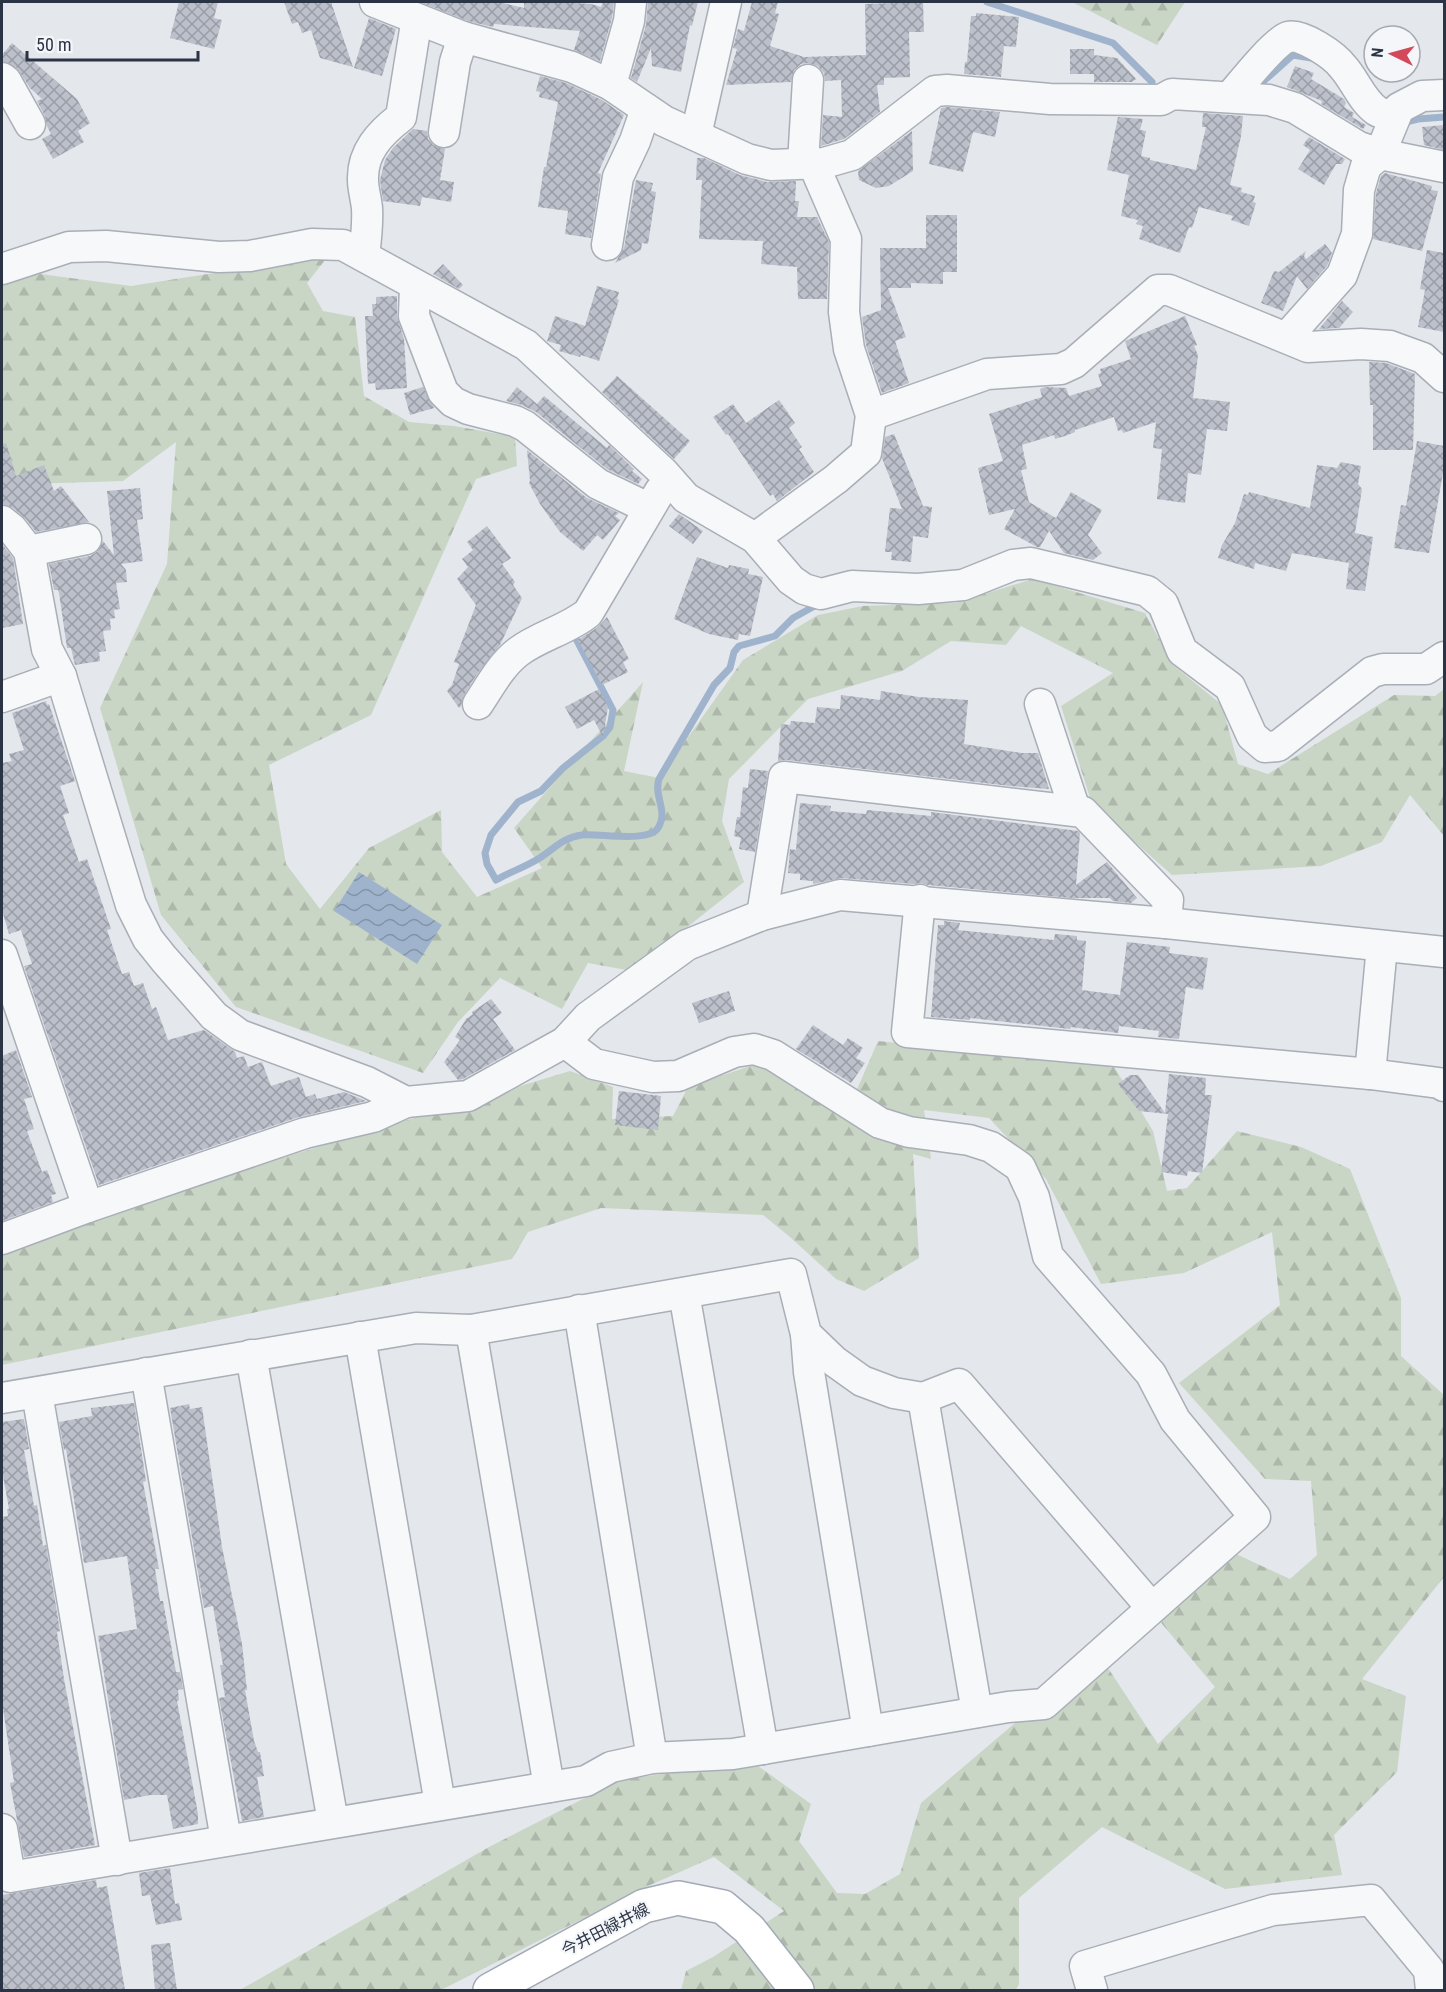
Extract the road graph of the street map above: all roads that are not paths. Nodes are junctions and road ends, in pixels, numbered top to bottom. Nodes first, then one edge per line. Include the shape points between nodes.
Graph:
1 (375, 2) edge
2 (631, 2) edge
3 (726, 2) edge
4 (420, 21) junction
5 (463, 37) junction
6 (2, 78) edge
7 (808, 80) dead end
8 (611, 85) junction
9 (1444, 95) edge
10 (1230, 97) junction
11 (646, 109) junction
12 (1395, 117) junction
13 (30, 124) dead end
14 (444, 132) dead end
15 (696, 135) junction
16 (1380, 154) junction
17 (808, 163) junction
18 (1444, 167) edge
19 (607, 245) dead end
20 (364, 255) junction
21 (2, 269) edge
22 (415, 286) junction
23 (1287, 337) junction
24 (1444, 377) edge
25 (871, 415) junction
26 (668, 478) junction
27 (648, 508) junction
28 (2, 521) edge
29 (86, 538) dead end
30 (755, 538) junction
31 (29, 551) junction
32 (1444, 657) edge
33 (61, 676) junction
34 (2, 696) edge
35 (478, 704) dead end
36 (1040, 704) dead end
37 (1075, 810) junction
38 (920, 900) junction
39 (762, 915) junction
40 (1166, 923) junction
41 (1382, 946) junction
42 (1444, 952) edge
43 (2, 955) edge
44 (565, 1042) junction
45 (1370, 1074) junction
46 (1444, 1086) edge
47 (406, 1102) junction
48 (88, 1207) junction
49 (2, 1239) edge
50 (684, 1293) junction
51 (579, 1310) junction
52 (471, 1330) junction
53 (806, 1334) junction
54 (360, 1337) junction
55 (251, 1355) junction
56 (146, 1373) junction
57 (37, 1393) junction
58 (2, 1398) edge
59 (923, 1398) junction
60 (1152, 1608) junction
61 (977, 1713) junction
62 (868, 1731) junction
63 (763, 1749) junction
64 (652, 1758) junction
65 (549, 1787) junction
66 (440, 1804) junction
67 (333, 1822) junction
68 (2, 1829) edge
69 (226, 1840) junction
70 (117, 1860) junction
71 (490, 1990) edge
72 (797, 1990) edge
73 (1092, 1990) edge
74 (1431, 1990) edge

1 - 4 street
2 - 8 street
3 - 15 street
4 - 5 street
4 - 20 street via 415,30 400,117 376,140 366,158
5 - 8 street via 572,67
5 - 14 street
6 - 13 street
7 - 17 street
8 - 11 street
9 - 12 street via 1422,96 1399,108
10 - 12 street via 1276,45 1287,37 1297,37 1308,40 1342,65 1377,111
10 - 16 street via 1269,100 1295,108 1359,147
10 - 17 street via 1172,94 1161,100 1050,99 947,90 935,92 852,155
11 - 15 street
11 - 19 street via 618,177
12 - 16 street
15 - 17 street via 759,163
16 - 18 street
16 - 23 street via 1366,166 1359,190 1357,234 1342,275
17 - 25 street via 846,239 844,312 849,349
20 - 21 street via 343,244 312,244 250,256 219,257 106,246 69,247
20 - 22 street
22 - 26 street via 526,345
22 - 27 street via 414,316 446,397 468,409 525,426 598,484
23 - 24 street via 1308,346 1390,346 1423,358
23 - 25 street via 1169,290 1158,290 1074,363 1061,369 987,374
25 - 30 street via 866,453
26 - 27 street
26 - 30 street via 686,498
27 - 35 street via 588,613 520,650
28 - 31 street
29 - 31 street
30 - 32 street via 791,580 821,594 852,586 918,589 963,585 1013,565 1031,563 1147,591 1163,604 1182,651 1230,687 1252,736 1265,747 1278,746 1372,672 1426,669
31 - 33 street via 47,649
33 - 34 street
33 - 47 street via 131,905 148,939 164,959 214,1016 240,1035 367,1082
36 - 37 street
37 - 39 street via 784,777
37 - 40 street via 1083,812 1168,900
38 - 39 street via 840,895
38 - 40 street
38 - 45 street via 907,1032
39 - 44 street via 687,945 588,1017
40 - 41 street
41 - 42 street
41 - 45 street
43 - 48 street
44 - 47 street via 468,1096
44 - 60 street via 594,1064 653,1077 678,1076 734,1052 754,1049 773,1055 880,1122 909,1132 991,1147 1020,1167 1034,1197 1048,1256 1151,1374 1175,1420 1255,1517
45 - 46 street
47 - 48 street via 373,1117 305,1133
48 - 49 street
50 - 51 street
50 - 53 street via 791,1274
50 - 63 street
51 - 52 street
51 - 64 street
52 - 54 street via 416,1328
52 - 65 street
53 - 59 street via 862,1381
53 - 62 street
54 - 55 street
54 - 66 street
55 - 56 street
55 - 67 street
56 - 57 street
56 - 69 street
57 - 58 street
57 - 70 street
59 - 60 street via 959,1384
59 - 61 street
60 - 61 street via 1044,1704
61 - 62 street
62 - 63 street
63 - 64 street
64 - 65 street via 611,1767 585,1781
65 - 66 street
66 - 67 street
67 - 69 street
68 - 70 street via 10,1877
69 - 70 street
71 - 72 main road, 今井田緑井線 via 644,1906 678,1899 723,1907 749,1929
73 - 74 street via 1085,1966 1273,1910 1371,1900 1429,1970

